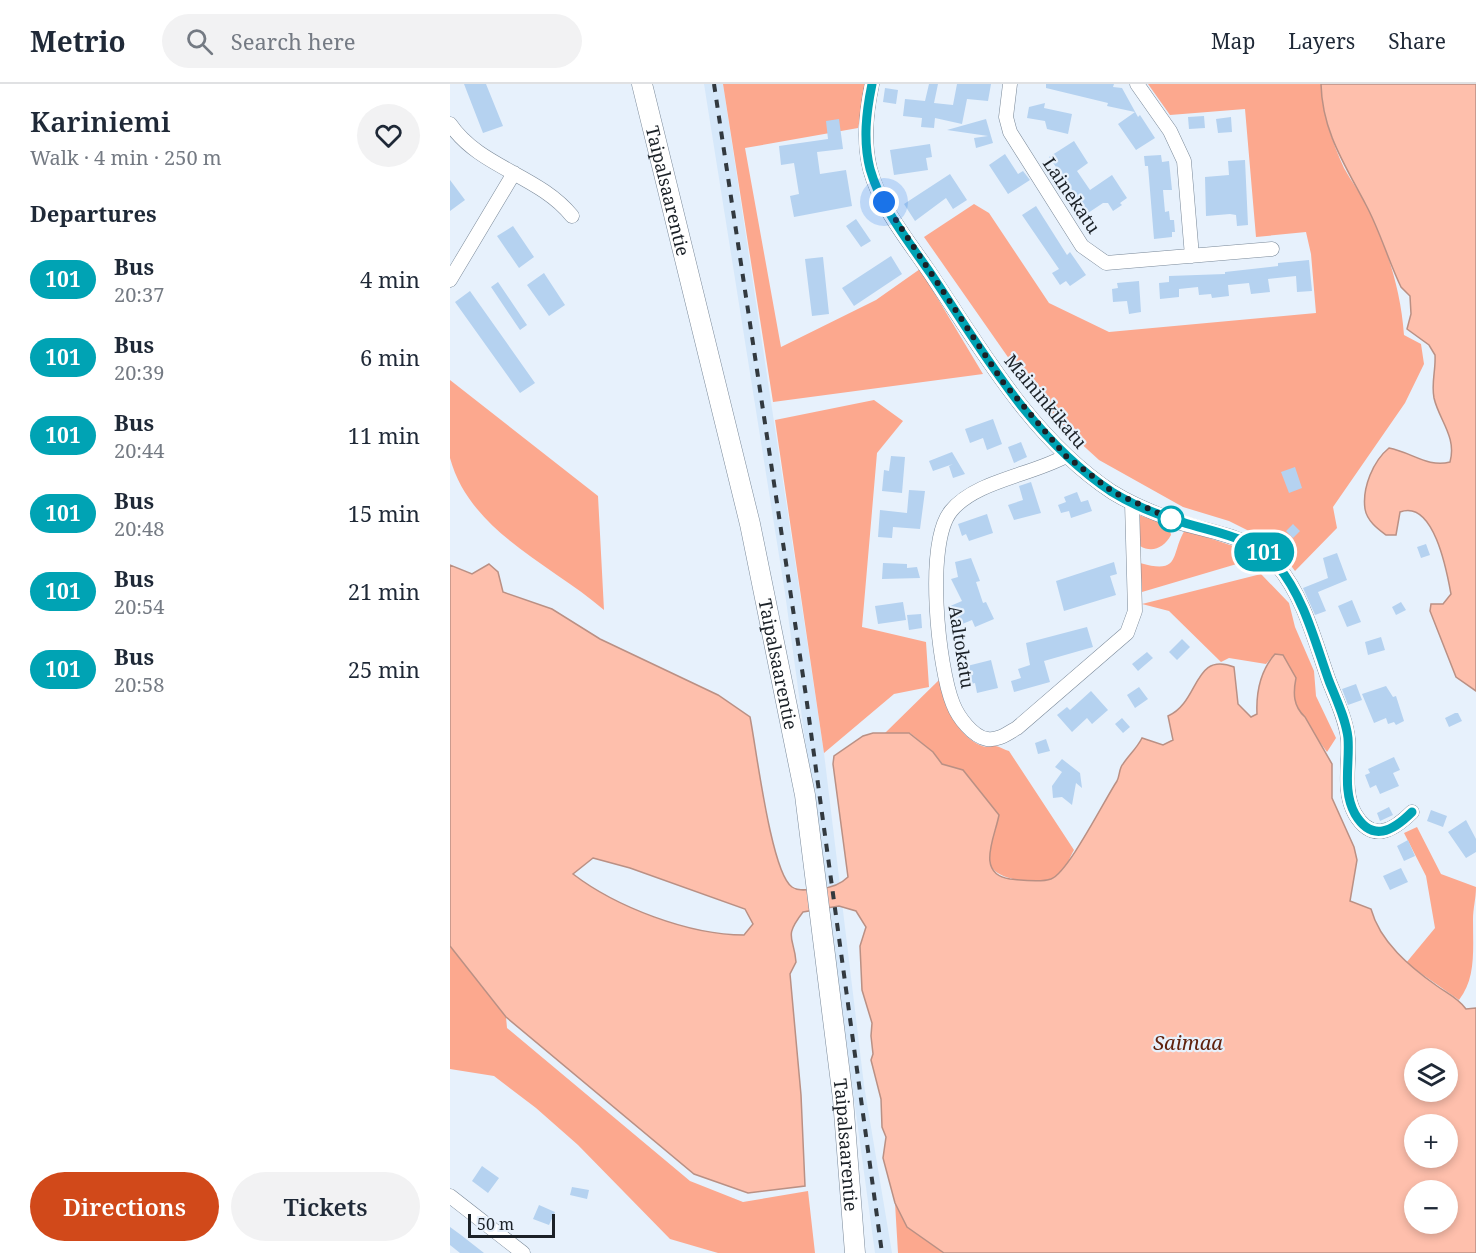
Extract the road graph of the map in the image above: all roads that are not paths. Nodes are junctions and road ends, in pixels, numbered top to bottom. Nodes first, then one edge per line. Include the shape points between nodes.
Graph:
1 (642, 84) edge
2 (872, 84) edge
3 (1010, 84) edge
4 (1137, 84) edge
5 (450, 124) edge
6 (514, 173) junction
7 (572, 216) dead end
8 (1272, 249) dead end
9 (1192, 256) junction
10 (450, 280) edge
11 (1066, 456) junction
12 (1132, 503) junction
13 (1412, 812) dead end
14 (450, 1196) edge
15 (523, 1253) edge
16 (855, 1253) edge

1 - 16 main road, Taipalsaarentie via 752,534 788,705 823,927 843,1098
2 - 11 street, Maininkikatu via 866,141 877,190 1003,382
3 - 9 street, Lainekatu via 1006,117 1010,132 1082,246 1106,263
4 - 9 street via 1170,131 1184,161
5 - 6 street via 466,143
6 - 7 street via 547,191
6 - 10 street
8 - 9 street, Lainekatu
11 - 12 street, Maininkikatu
11 - 12 street, Aaltokatu via 969,496 951,510 942,526 935,585 947,685 954,707 972,731 988,740 1017,728 1127,633 1135,611
12 - 13 street, Maininkikatu via 1234,538 1268,555 1289,581 1301,606 1341,714 1348,737 1347,790 1355,813 1368,829 1383,832 1396,828
14 - 15 street

